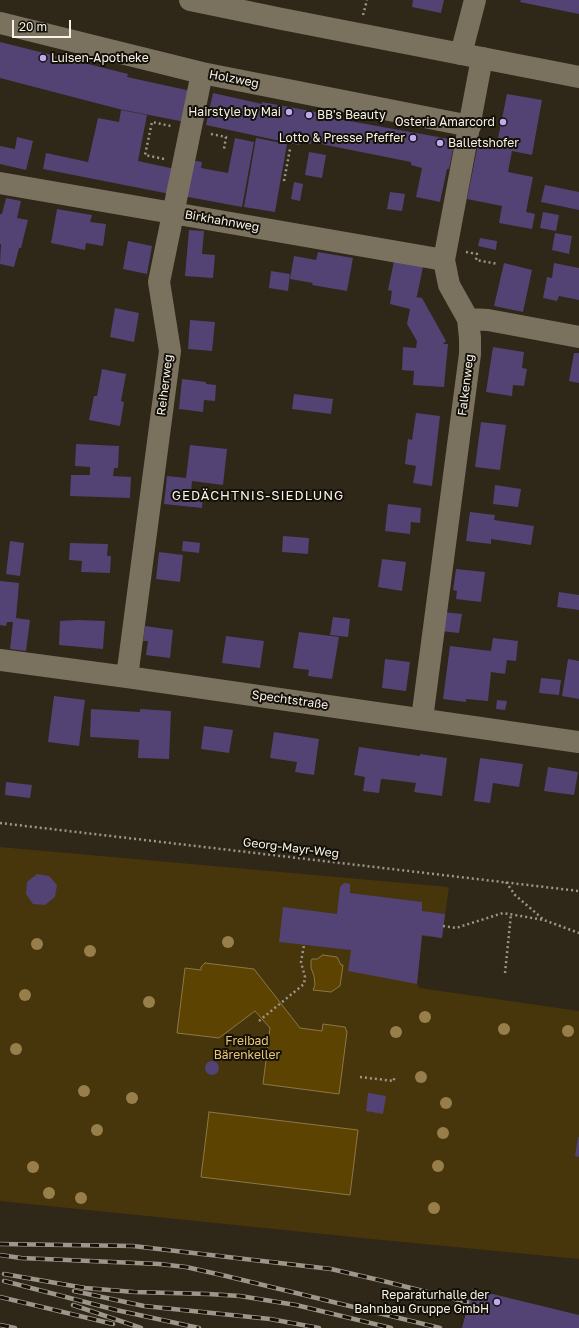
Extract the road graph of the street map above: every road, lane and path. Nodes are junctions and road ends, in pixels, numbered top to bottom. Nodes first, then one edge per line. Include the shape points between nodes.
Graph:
1 (190, 0) edge
2 (475, 0) edge
3 (0, 23) edge
4 (472, 56) junction
5 (202, 73) junction
6 (579, 77) edge
7 (470, 126) junction
8 (290, 149) dead end
9 (284, 181) dead end
10 (0, 182) edge
11 (174, 213) junction
12 (445, 254) junction
13 (498, 264) dead end
14 (468, 319) junction
15 (579, 337) edge
16 (0, 660) edge
17 (127, 677) junction
18 (422, 719) junction
19 (579, 742) edge
20 (0, 823) edge
21 (506, 882) junction
22 (579, 891) edge
23 (511, 914) junction
24 (544, 920) junction
25 (443, 926) dead end
26 (579, 933) edge
27 (304, 945) dead end
28 (505, 973) dead end
29 (259, 1021) dead end
30 (394, 1076) dead end
31 (360, 1077) dead end

1 - 4 street
2 - 4 street, Falkenweg
3 - 5 street, Holzweg
4 - 6 street
4 - 7 street, Falkenweg
5 - 7 street, Holzweg
5 - 11 street, Reiherweg
7 - 12 street, Falkenweg
8 - 9 path
10 - 11 street, Birkhahnweg
11 - 12 street, Birkhahnweg
11 - 17 street, Reiherweg via 158,282 170,351
12 - 13 path via 477,254 476,260
12 - 14 street, Falkenweg via 449,285
14 - 15 street via 488,320
14 - 18 street, Falkenweg via 470,354
16 - 17 street, Spechtstraße
17 - 18 street, Spechtstraße
18 - 19 street, Spechtstraße
20 - 21 path, Georg-Mayr-Weg
21 - 22 path, Georg-Mayr-Weg
21 - 24 path via 515,895
23 - 24 path
23 - 25 path via 503,913 456,928
23 - 28 path
24 - 26 path
27 - 29 path via 301,962 304,984
30 - 31 path via 394,1081

